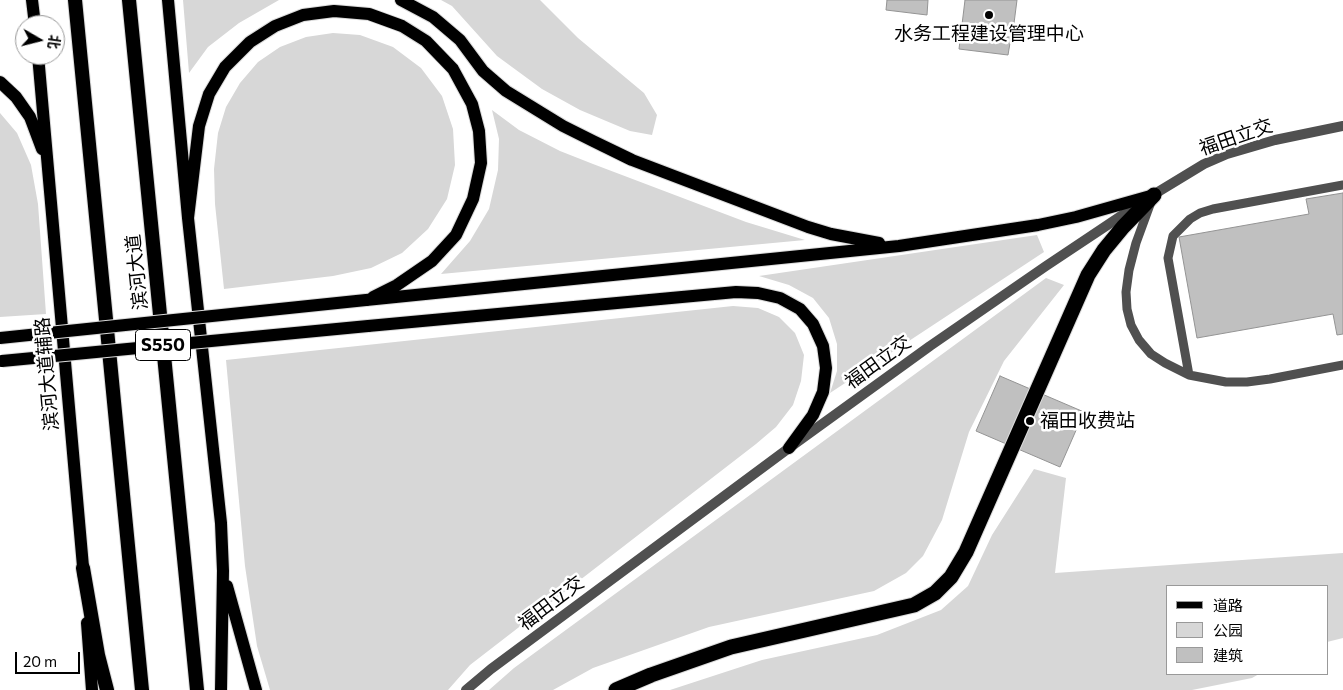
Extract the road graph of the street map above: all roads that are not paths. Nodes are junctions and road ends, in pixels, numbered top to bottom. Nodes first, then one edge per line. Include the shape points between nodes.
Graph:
1 (32, 0) edge
2 (75, 0) edge
3 (129, 0) edge
4 (168, 0) edge
5 (401, 0) edge
6 (34, 15) edge
7 (39, 65) edge
8 (0, 82) edge
9 (1343, 126) edge
10 (48, 164) junction
11 (1343, 185) edge
12 (1154, 195) junction
13 (188, 218) junction
14 (899, 246) junction
15 (366, 300) junction
16 (0, 338) edge
17 (1, 361) edge
18 (1343, 365) edge
19 (1189, 375) junction
20 (789, 448) junction
21 (83, 568) junction
22 (223, 571) junction
23 (92, 690) edge
24 (107, 690) edge
25 (142, 690) edge
26 (197, 690) edge
27 (221, 690) edge
28 (256, 690) edge
29 (466, 690) edge
30 (616, 690) edge

1 - 6 main road
2 - 25 highway, 滨河大道 / S550
3 - 26 highway, 滨河大道 / S550
4 - 13 main road
5 - 14 main road via 433,16 460,40 483,70 506,91 563,126 624,156 808,227 858,240
7 - 10 main road, 滨河大道辅路
8 - 10 main road via 16,96 30,117
9 - 12 street, 福田立交 via 1227,154 1204,164
10 - 21 main road, 滨河大道辅路
11 - 19 lane via 1213,209 1190,219 1173,236 1168,258
12 - 14 main road via 1038,225
12 - 19 lane via 1128,270 1127,309 1135,333 1151,354
12 - 20 street, 福田立交 via 953,330
12 - 30 highway via 1104,250 1088,275 966,552 951,577 935,593 914,605 731,647
13 - 15 main road via 199,126 209,94 226,67 250,42 275,26 303,15 334,11 369,14 402,26 426,41 453,69 472,104 479,131 480,163 473,199 456,235 432,261
13 - 22 main road via 221,523
14 - 15 main road
15 - 16 main road, bridge
17 - 20 main road, bridge via 736,292 758,293 780,298 800,309 813,324 823,346 826,368 823,392 813,415
18 - 19 lane via 1247,382 1226,382
20 - 29 street, 福田立交
21 - 23 main road, 滨河大道辅路
21 - 24 highway
22 - 27 main road
22 - 28 main road

